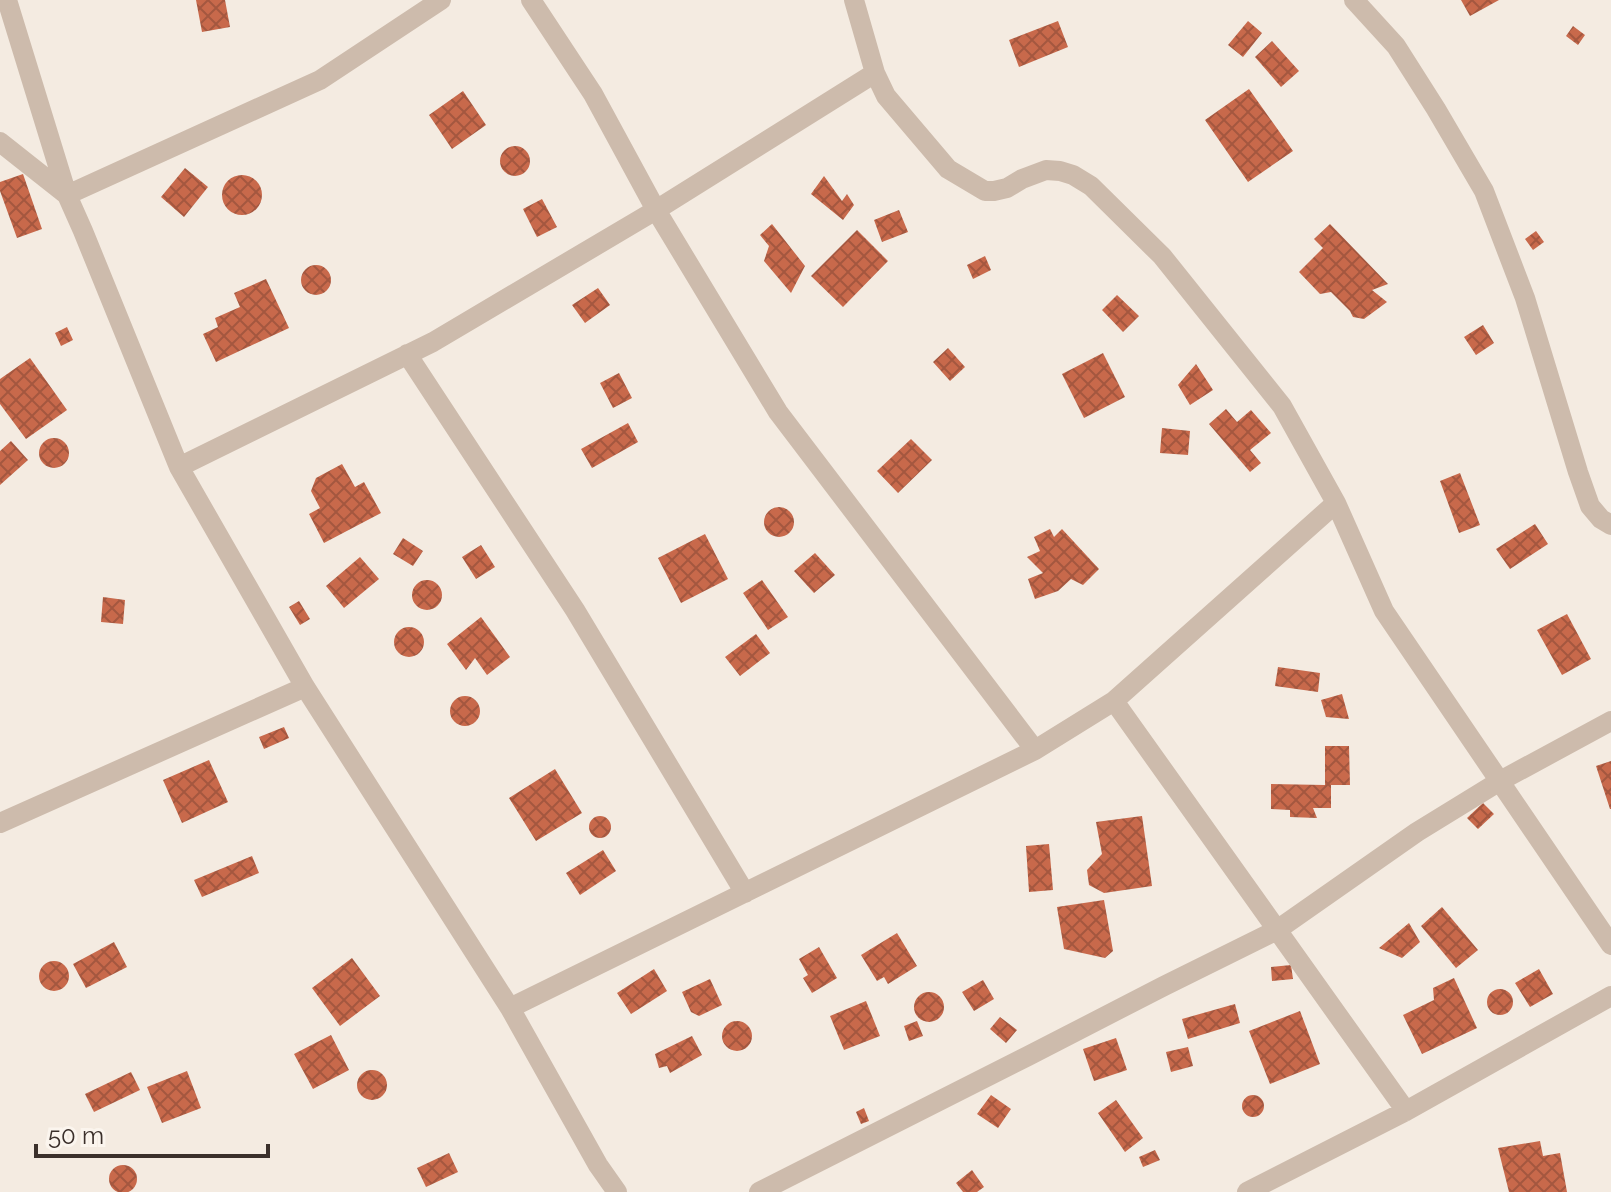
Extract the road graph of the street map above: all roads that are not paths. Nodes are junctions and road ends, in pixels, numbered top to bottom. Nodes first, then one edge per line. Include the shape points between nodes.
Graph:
1 (7, 0) edge
2 (441, 0) edge
3 (531, 0) edge
4 (854, 0) edge
5 (1354, 0) edge
6 (875, 73) junction
7 (0, 142) edge
8 (67, 195) junction
9 (656, 210) junction
10 (407, 354) junction
11 (179, 467) junction
12 (1336, 503) junction
13 (1611, 525) edge
14 (305, 687) junction
15 (1114, 701) junction
16 (1611, 721) edge
17 (1035, 750) junction
18 (1500, 781) junction
19 (0, 823) edge
20 (745, 893) junction
21 (1277, 930) junction
22 (1611, 945) edge
23 (1611, 996) edge
24 (510, 1008) junction
25 (1406, 1111) junction
26 (617, 1192) edge
27 (759, 1192) edge
28 (1247, 1192) edge

1 - 8 street
2 - 8 street via 320,80
3 - 9 street via 593,94
4 - 6 street
5 - 13 street via 1396,46 1484,191 1525,298 1590,506
6 - 9 street
6 - 12 street via 886,96 948,169 985,191 1007,188 1046,170 1073,175 1091,186 1162,256 1282,406
7 - 8 street
8 - 11 street
9 - 10 street
9 - 17 street via 778,412
10 - 11 street
10 - 20 street via 575,610
11 - 14 street
12 - 15 street
12 - 18 street via 1384,611
14 - 19 street
14 - 24 street
15 - 17 street
15 - 21 street
16 - 18 street
17 - 20 street
18 - 21 street
18 - 22 street
20 - 24 street
21 - 25 street
21 - 27 street
23 - 25 street
24 - 26 street
25 - 28 street

